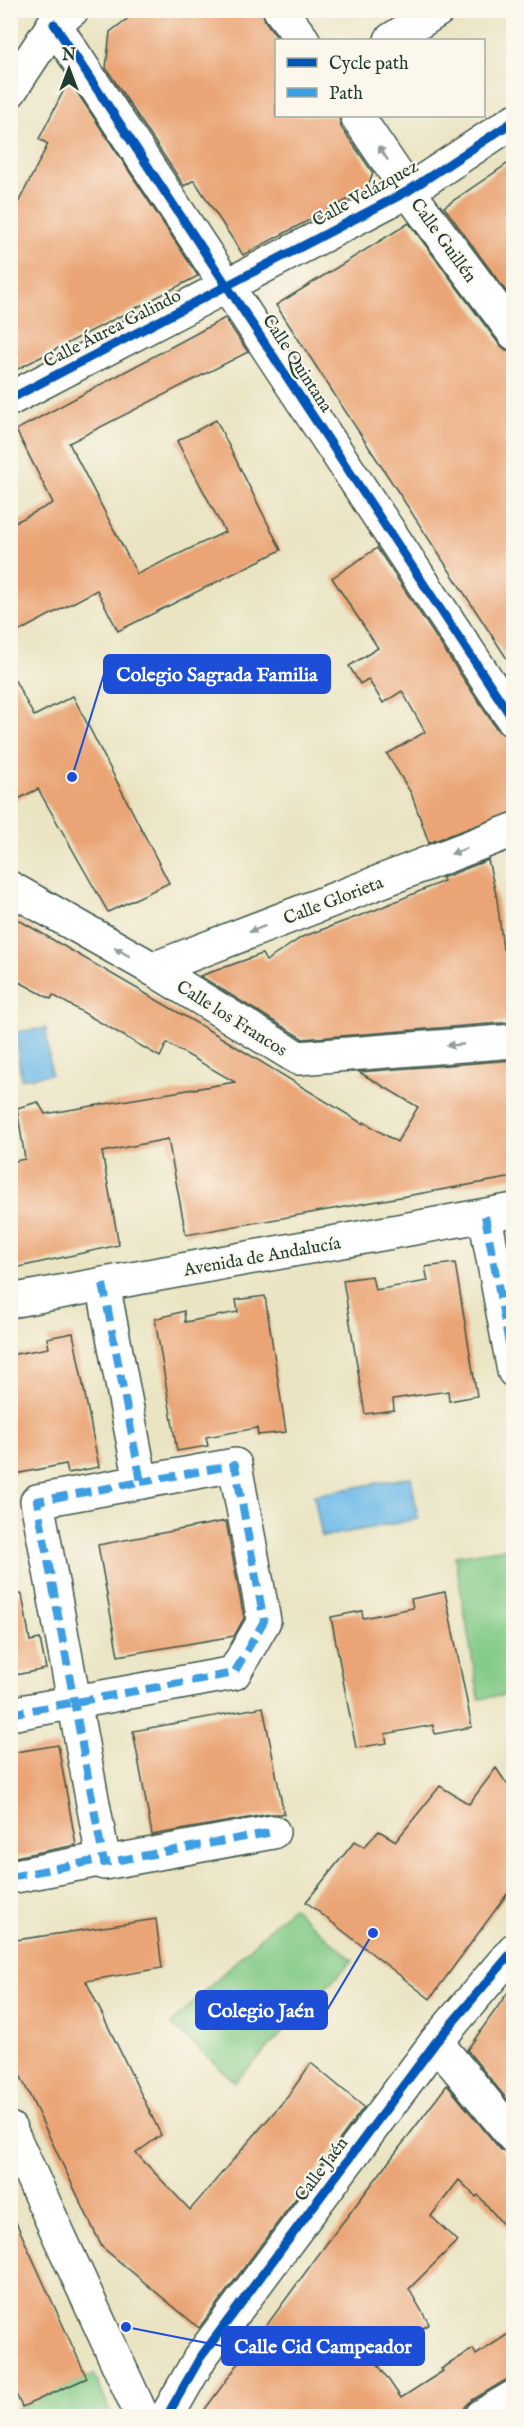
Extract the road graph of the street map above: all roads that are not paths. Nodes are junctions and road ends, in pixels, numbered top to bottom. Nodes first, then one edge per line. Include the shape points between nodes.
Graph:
1 (280, 10) edge
2 (438, 10) edge
3 (63, 17) edge
4 (302, 39) edge
5 (393, 39) edge
6 (10, 91) edge
7 (358, 117) edge
8 (513, 121) edge
9 (408, 191) junction
10 (228, 286) junction
11 (513, 333) edge
12 (10, 399) edge
13 (513, 721) edge
14 (513, 830) edge
15 (10, 888) edge
16 (153, 969) junction
17 (513, 1041) edge
18 (499, 1213) edge
19 (103, 1284) junction
20 (10, 1301) edge
21 (513, 1371) edge
22 (141, 1482) junction
23 (75, 1703) junction
24 (10, 1714) edge
25 (273, 1833) dead end
26 (104, 1859) junction
27 (10, 1877) edge
28 (513, 1950) edge
29 (436, 2042) junction
30 (10, 2129) edge
31 (513, 2137) edge
32 (513, 2397) edge
33 (142, 2416) edge
34 (167, 2416) edge
35 (482, 2416) edge

1 - 4 street
2 - 5 street
3 - 6 street
3 - 10 street, Calle Quintana
9 -> 7 street, Calle Guillén
8 - 9 street, Calle Velázquez
9 - 10 street, Calle Velázquez
9 - 11 street, Calle Guillén
10 - 12 street, Calle Áurea Galindo
10 - 13 street, Calle Quintana
14 -> 16 street, Calle Glorieta
16 -> 15 street, Calle los Francos
17 -> 16 street, Calle los Francos via 298,1058
18 - 19 street, Avenida de Andalucía
18 - 21 street
19 - 20 street, Avenida de Andalucía
19 - 22 street
22 - 23 street via 37,1501
22 - 23 street via 235,1465 264,1621 234,1673
23 - 24 street
23 - 26 street
25 - 26 street via 104,1863
26 - 27 street
28 - 29 street, Calle Jaén
29 - 31 street
29 - 34 street, Calle Jaén via 200,2358
30 - 33 street
32 - 35 street

